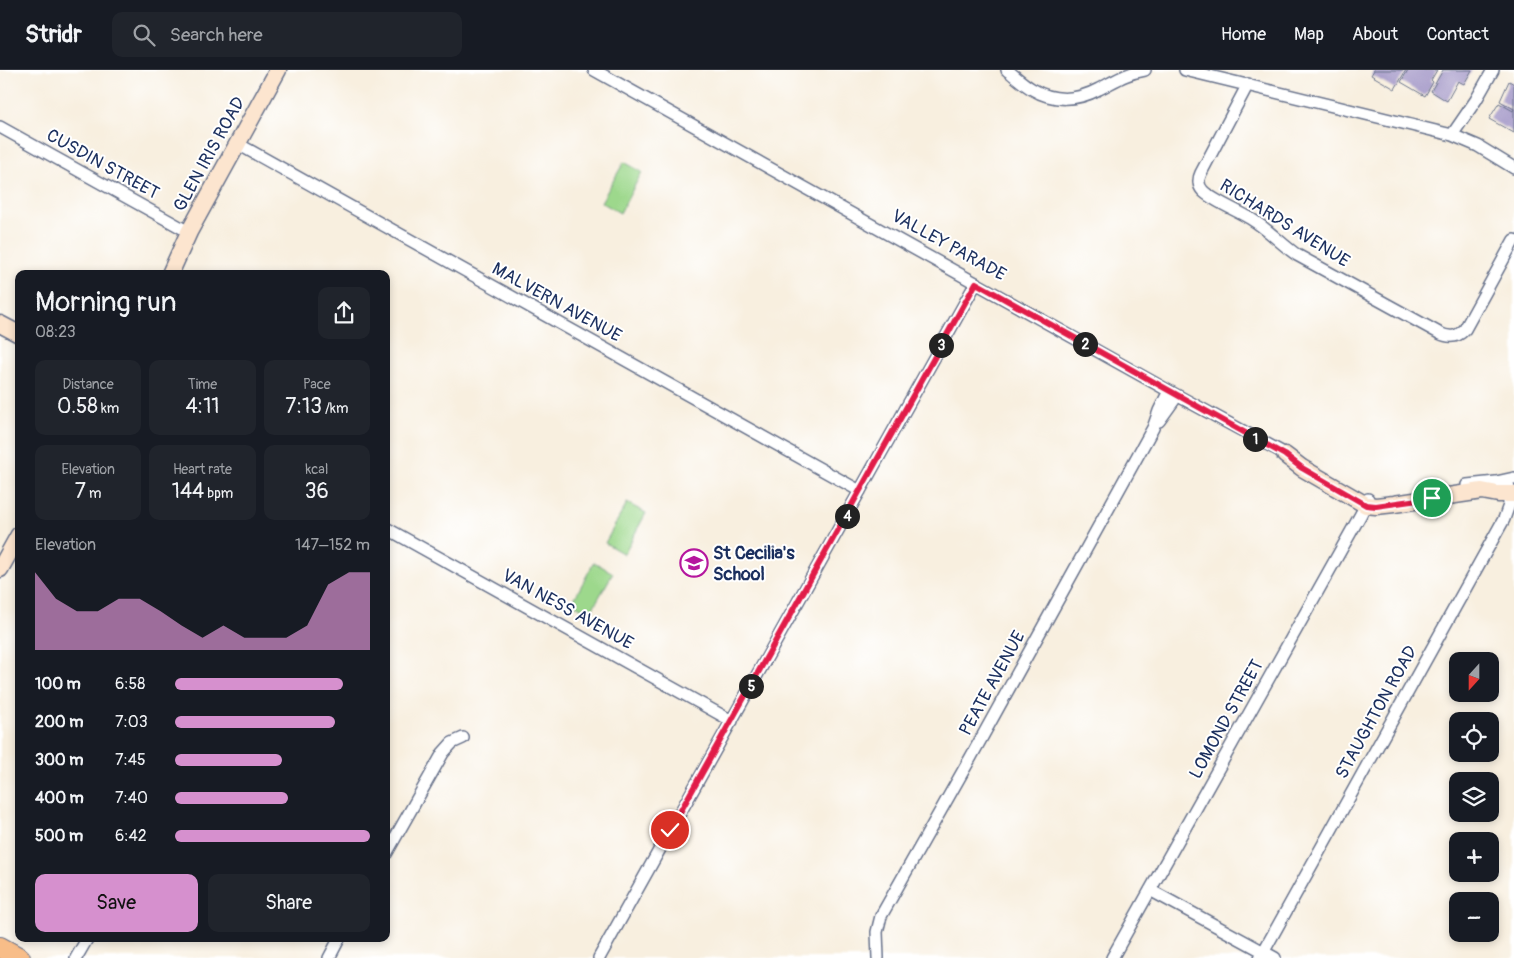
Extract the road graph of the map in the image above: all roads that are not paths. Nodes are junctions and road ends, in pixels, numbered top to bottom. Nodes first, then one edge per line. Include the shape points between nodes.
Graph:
1 (594, 70) edge
2 (1007, 70) edge
3 (1145, 70) edge
4 (1185, 70) edge
5 (1493, 70) edge
6 (274, 72) edge
7 (1248, 84) junction
8 (0, 127) edge
9 (1458, 137) junction
10 (238, 144) junction
11 (1514, 168) edge
12 (189, 232) junction
13 (1514, 240) edge
14 (164, 270) edge
15 (172, 270) edge
16 (976, 283) junction
17 (0, 324) edge
18 (15, 332) edge
19 (1173, 394) junction
20 (1285, 455) joint
21 (1512, 486) edge
22 (860, 491) junction
23 (1368, 501) junction
24 (390, 530) edge
25 (15, 542) edge
26 (0, 569) edge
27 (732, 721) junction
28 (463, 738) dead end
29 (390, 847) edge
30 (1150, 890) junction
31 (85, 942) edge
32 (337, 942) edge
33 (0, 947) edge
34 (1262, 955) edge
35 (20, 958) edge
36 (76, 958) edge
37 (328, 958) edge
38 (599, 958) edge
39 (878, 958) edge
40 (1112, 958) edge
41 (1275, 958) edge

1 - 16 street, VALLEY PARADE
2 - 3 street via 1040,93 1069,99 1097,90 1123,75
4 - 7 street
5 - 9 street
6 - 10 main road, GLEN IRIS ROAD
7 - 9 street
7 - 13 street, RICHARDS AVENUE via 1201,173 1200,184 1204,192 1258,223 1298,255 1439,333 1455,336 1464,329
8 - 12 street, CUSDIN STREET
9 - 11 street
10 - 12 main road, GLEN IRIS ROAD
10 - 22 street, MALVERN AVENUE
12 - 14 main road, GLEN IRIS ROAD
12 - 15 main road, GLEN IRIS ROAD
16 - 19 street, VALLEY PARADE
16 - 22 street
17 - 18 main road
19 - 20 street, VALLEY PARADE
19 - 39 street, PEATE AVENUE via 1159,411 1153,428 881,916 877,932
20 - 23 main road, VALLEY PARADE via 1302,468
21 - 23 main road via 1498,494 1482,491 1376,506
21 - 34 street, STAUGHTON ROAD via 1504,519
22 - 27 street
23 - 30 street, LOMOND STREET
24 - 27 street, VAN NESS AVENUE
25 - 26 main road
27 - 38 street
28 - 29 street via 442,753
30 - 34 street
30 - 40 street, LOMOND STREET
31 - 36 street
32 - 37 street
33 - 35 highway
34 - 41 street

